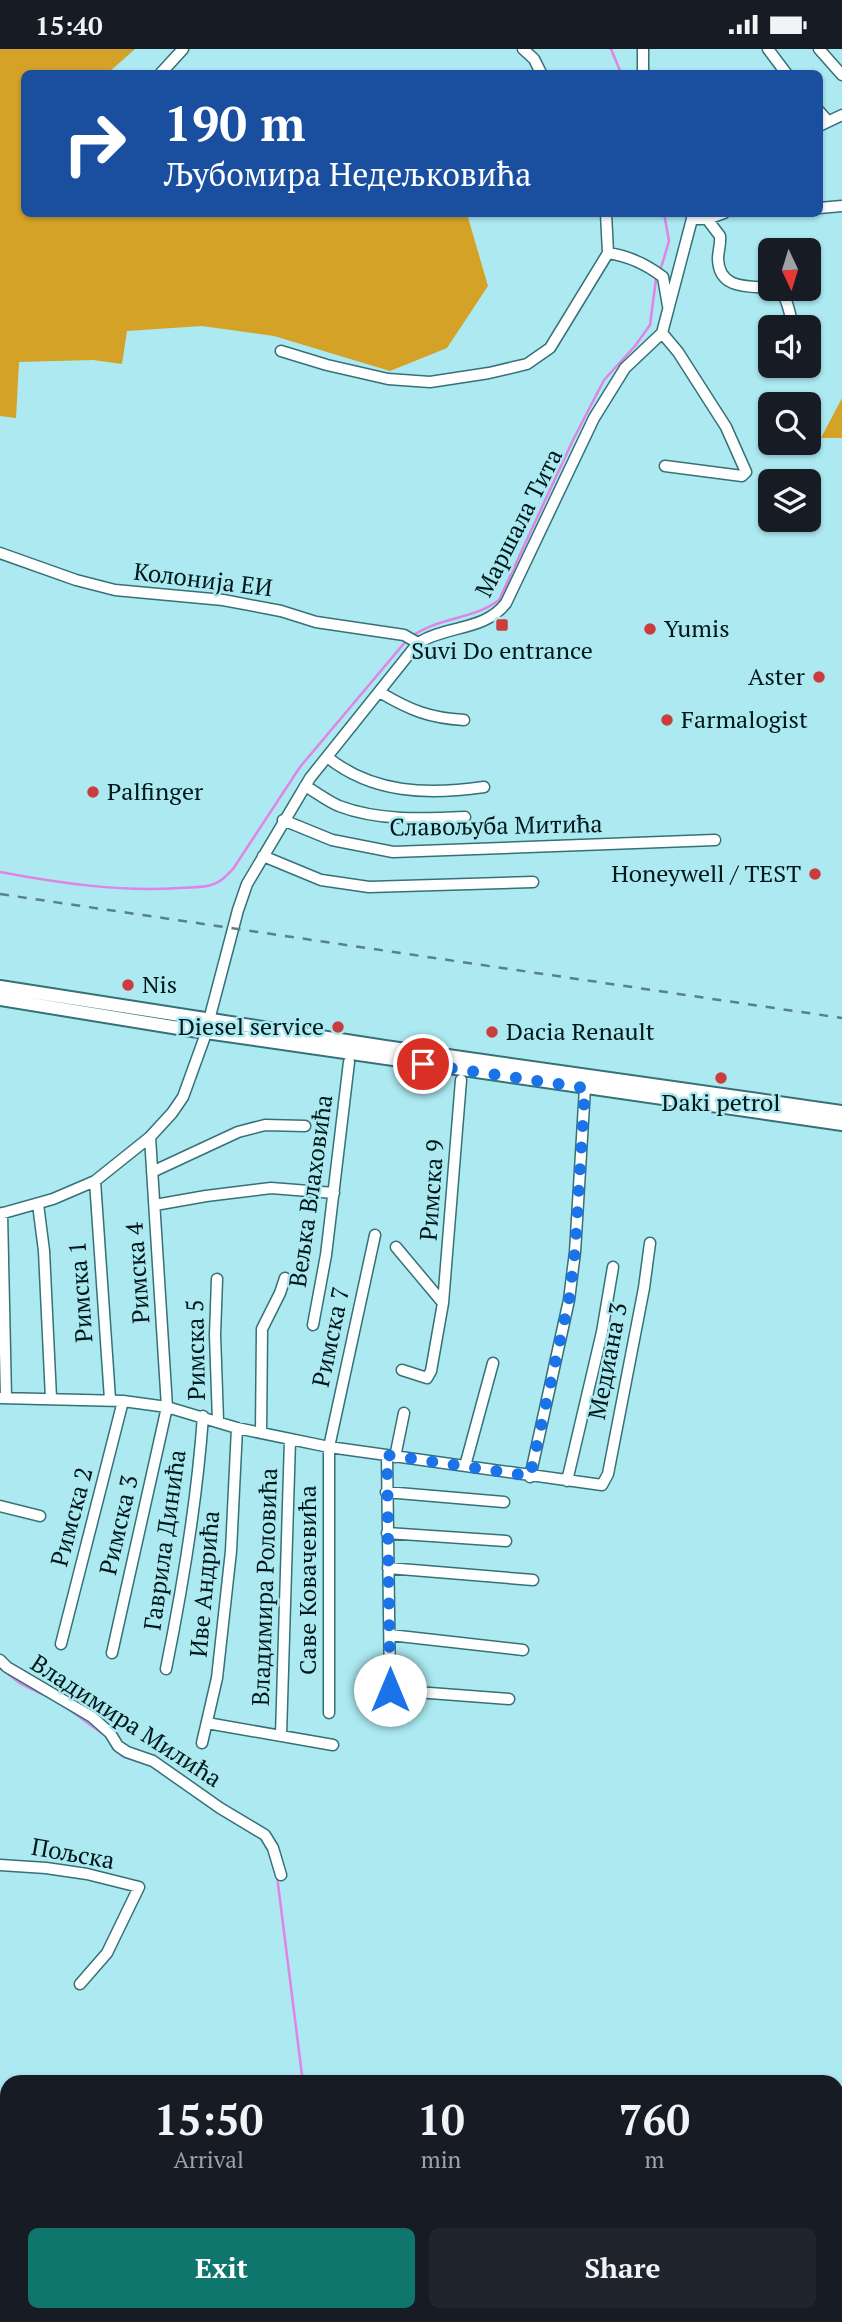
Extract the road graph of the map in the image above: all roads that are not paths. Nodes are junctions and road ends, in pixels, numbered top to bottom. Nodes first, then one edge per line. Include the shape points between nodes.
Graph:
1 (183, 49) edge
2 (523, 49) edge
3 (643, 49) edge
4 (768, 49) edge
5 (819, 49) edge
6 (164, 70) edge
7 (540, 70) edge
8 (643, 70) edge
9 (784, 70) edge
10 (842, 75) edge
11 (842, 115) edge
12 (823, 123) edge
13 (842, 206) edge
14 (823, 208) edge
15 (606, 217) edge
16 (692, 217) edge
17 (697, 217) edge
18 (713, 217) edge
19 (707, 219) junction
20 (608, 253) junction
21 (758, 288) edge
22 (668, 316) junction
23 (662, 333) junction
24 (281, 351) dead end
25 (665, 466) dead end
26 (0, 553) edge
27 (412, 639) junction
28 (381, 693) junction
29 (464, 720) dead end
30 (327, 757) junction
31 (305, 786) junction
32 (484, 787) dead end
33 (465, 817) dead end
34 (283, 820) junction
35 (715, 840) dead end
36 (263, 856) junction
37 (533, 882) dead end
38 (0, 987) edge
39 (0, 999) edge
40 (208, 1026) junction
41 (349, 1062) dead end
42 (461, 1080) dead end
43 (585, 1088) junction
44 (842, 1112) edge
45 (842, 1124) edge
46 (305, 1126) dead end
47 (150, 1137) junction
48 (152, 1172) junction
49 (95, 1181) junction
50 (334, 1193) junction
51 (38, 1203) junction
52 (155, 1205) junction
53 (1, 1213) edge
54 (375, 1235) dead end
55 (650, 1243) dead end
56 (396, 1247) dead end
57 (613, 1267) dead end
58 (285, 1278) dead end
59 (217, 1279) dead end
60 (443, 1303) junction
61 (313, 1325) dead end
62 (493, 1363) dead end
63 (402, 1370) dead end
64 (3, 1398) edge
65 (51, 1398) junction
66 (110, 1399) junction
67 (124, 1401) junction
68 (167, 1407) junction
69 (404, 1413) dead end
70 (203, 1416) junction
71 (218, 1421) junction
72 (237, 1428) junction
73 (261, 1433) junction
74 (290, 1440) junction
75 (329, 1447) junction
76 (391, 1456) junction
77 (465, 1466) junction
78 (530, 1476) junction
79 (567, 1481) junction
80 (386, 1492) junction
81 (504, 1502) dead end
82 (0, 1506) edge
83 (40, 1516) dead end
84 (387, 1533) junction
85 (506, 1541) dead end
86 (388, 1568) junction
87 (533, 1580) dead end
88 (390, 1636) junction
89 (61, 1644) dead end
90 (523, 1650) dead end
91 (112, 1653) dead end
92 (0, 1660) edge
93 (166, 1669) dead end
94 (509, 1699) dead end
95 (328, 1713) dead end
96 (207, 1724) junction
97 (281, 1735) junction
98 (202, 1743) dead end
99 (333, 1745) dead end
100 (0, 1865) edge
101 (281, 1875) dead end
102 (80, 1984) dead end

1 - 6 street
2 - 7 street
3 - 8 street
4 - 9 street
5 - 10 street
11 - 12 street
13 - 14 street
15 - 20 street
16 - 22 street, Маршала Тита
17 - 19 street
18 - 19 street
19 - 21 street via 720,236 718,260 729,281
20 - 22 street via 649,266 663,277
20 - 24 street via 550,348 527,364 430,382 388,379
22 - 23 street, Маршала Тита
23 - 25 street via 726,427 746,472
23 - 27 street, Маршала Тита via 625,368 594,418 502,609 481,623
26 - 27 street, Колонија ЕИ via 115,590 223,600
27 - 28 street
28 - 29 street via 437,719
28 - 30 street
30 - 31 street
30 - 32 street via 367,782 399,789
31 - 33 street via 338,806 382,817
31 - 34 street
34 - 35 street, Славољуба Митића via 332,840 393,852
34 - 36 street
36 - 37 street via 309,876 345,885
36 - 40 street via 242,896
38 - 40 main road
39 - 40 main road
40 - 43 main road
40 - 44 main road
40 - 47 street via 183,1097
41 - 50 street, Вељка Влаховића
42 - 60 street, Римска 9
43 - 45 main road
43 - 78 street via 569,1300
46 - 48 street via 265,1125 237,1132
47 - 48 street, Римска 4
47 - 49 street
48 - 52 street, Римска 4
49 - 51 street
49 - 66 street, Римска 1
50 - 52 street via 271,1188
50 - 61 street, Вељка Влаховића
51 - 53 street
51 - 65 street
52 - 68 street, Римска 4
53 - 64 street
54 - 75 street, Римска 7
55 - 79 street, Медиана 3 via 608,1474 602,1485
56 - 60 street, Римска 9
57 - 79 street
58 - 73 street via 262,1329
59 - 71 street, Римска 5
60 - 63 street, Римска 9 via 430,1376 422,1378
62 - 77 street
64 - 65 street
65 - 66 street
66 - 67 street
67 - 68 street
67 - 89 street, Римска 2
68 - 70 street
68 - 91 street, Римска 3
69 - 76 street
70 - 71 street
70 - 93 street, Гаврила Динића via 191,1532
71 - 72 street
72 - 73 street
72 - 96 street, Иве Андрића via 231,1551 217,1678
73 - 74 street
74 - 75 street
74 - 97 street, Владимира Роловића
75 - 76 street
75 - 95 street, Саве Ковачевића
76 - 77 street
76 - 80 street
77 - 78 street
78 - 79 street
80 - 81 street
80 - 84 street
82 - 83 street
84 - 85 street
84 - 86 street
86 - 87 street
86 - 88 street
88 - 90 street
88 - 94 street via 390,1690
92 - 101 street, Владимира Милића via 92,1717 127,1752 153,1761 265,1835
96 - 97 street
96 - 98 street, Иве Андрића
97 - 99 street
100 - 102 street, Пољска via 87,1874 139,1887 107,1953

